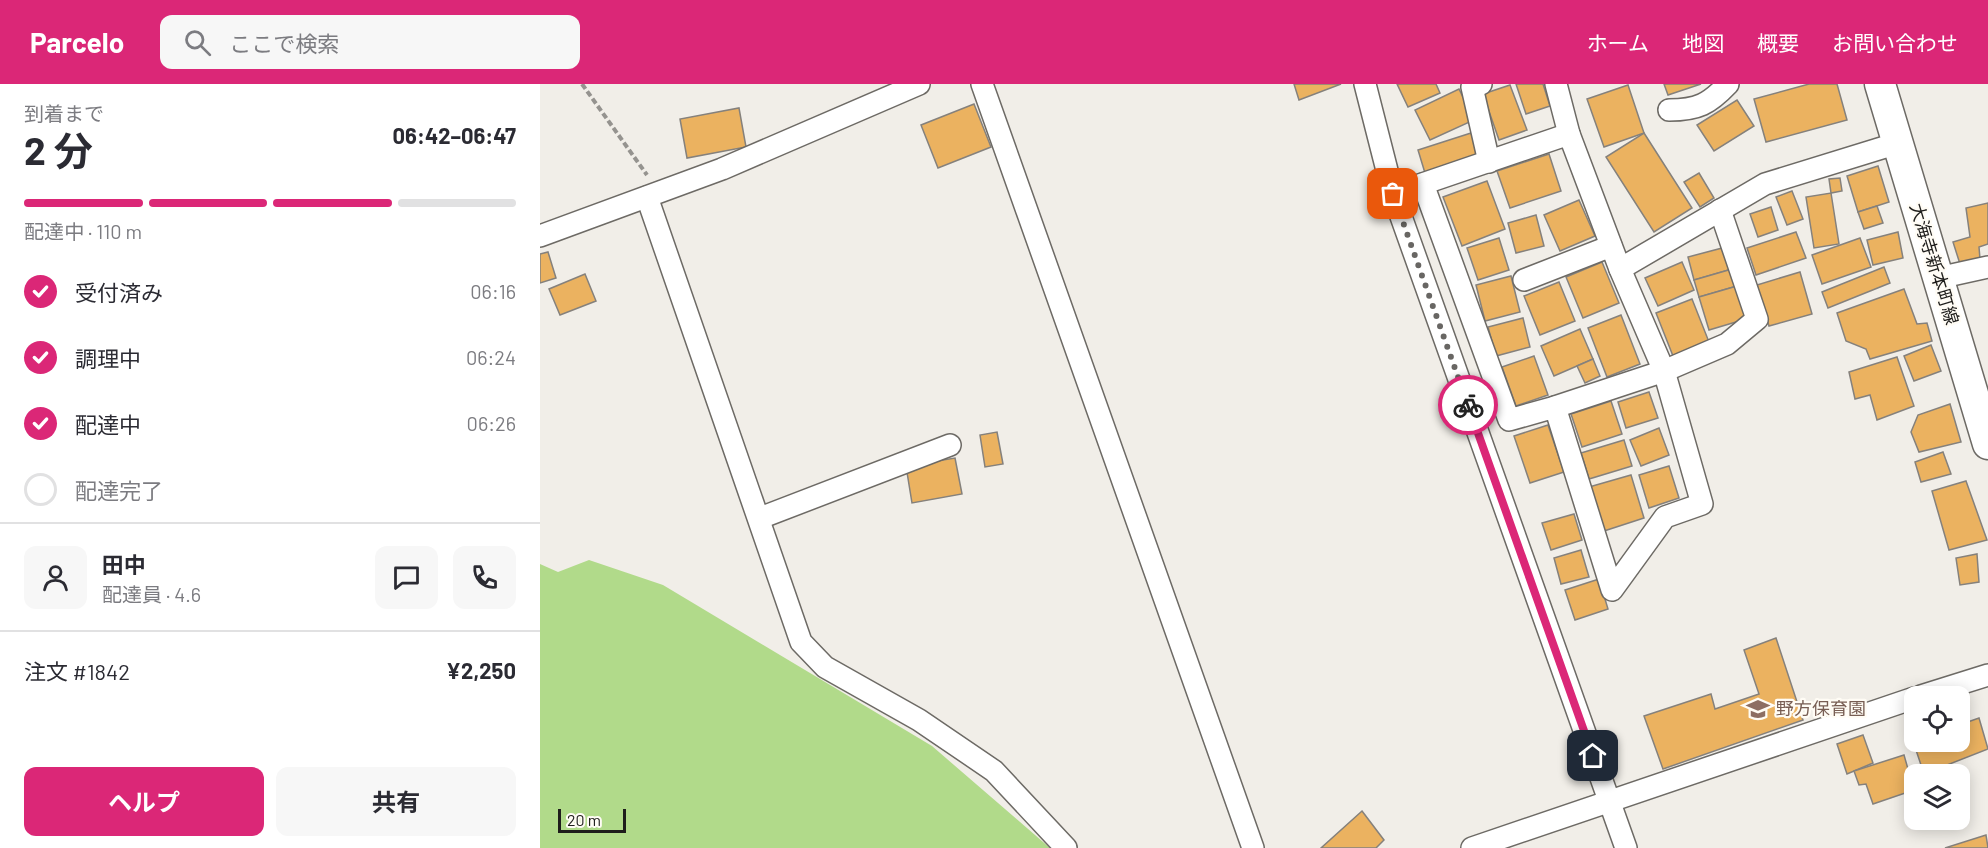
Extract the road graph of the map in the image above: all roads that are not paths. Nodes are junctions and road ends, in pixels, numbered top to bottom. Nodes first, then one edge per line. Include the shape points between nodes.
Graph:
1 (919, 84) edge
2 (982, 84) edge
3 (1365, 84) edge
4 (1481, 84) edge
5 (1556, 84) edge
6 (1728, 84) edge
7 (1880, 84) edge
8 (1669, 110) dead end
9 (1569, 134) junction
10 (1898, 143) junction
11 (1490, 162) junction
12 (1424, 184) junction
13 (1393, 194) junction
14 (653, 195) junction
15 (1720, 210) junction
16 (540, 236) edge
17 (1611, 246) junction
18 (1988, 267) edge
19 (1620, 269) junction
20 (1938, 278) junction
21 (1524, 280) dead end
22 (1664, 371) junction
23 (1555, 407) junction
24 (1988, 444) edge
25 (950, 445) dead end
26 (760, 518) junction
27 (1988, 675) edge
28 (1953, 686) edge
29 (1904, 701) edge
30 (1609, 801) junction
31 (1066, 848) edge
32 (1253, 848) edge
33 (1472, 848) edge
34 (1626, 848) edge

1 - 14 street
2 - 32 street
3 - 13 street
4 - 11 street via 1473,87
5 - 9 street
6 - 8 street via 1710,102 1685,110
7 - 10 main road, 大海寺新本町線
9 - 11 street
9 - 17 street
10 - 15 street via 1764,184
10 - 20 main road, 大海寺新本町線
11 - 12 street
12 - 13 street
12 - 23 street via 1509,420
13 - 30 street
14 - 16 street
14 - 26 street
15 - 19 street
15 - 22 street via 1757,319 1727,344
17 - 19 street
17 - 21 street
18 - 20 street
19 - 22 street
20 - 24 main road, 大海寺新本町線
22 - 23 street
22 - 23 street via 1702,504 1665,517 1612,590
25 - 26 street
26 - 31 street via 801,642 825,667 919,720 994,771
27 - 28 street
29 - 30 street
30 - 33 street
30 - 34 street

